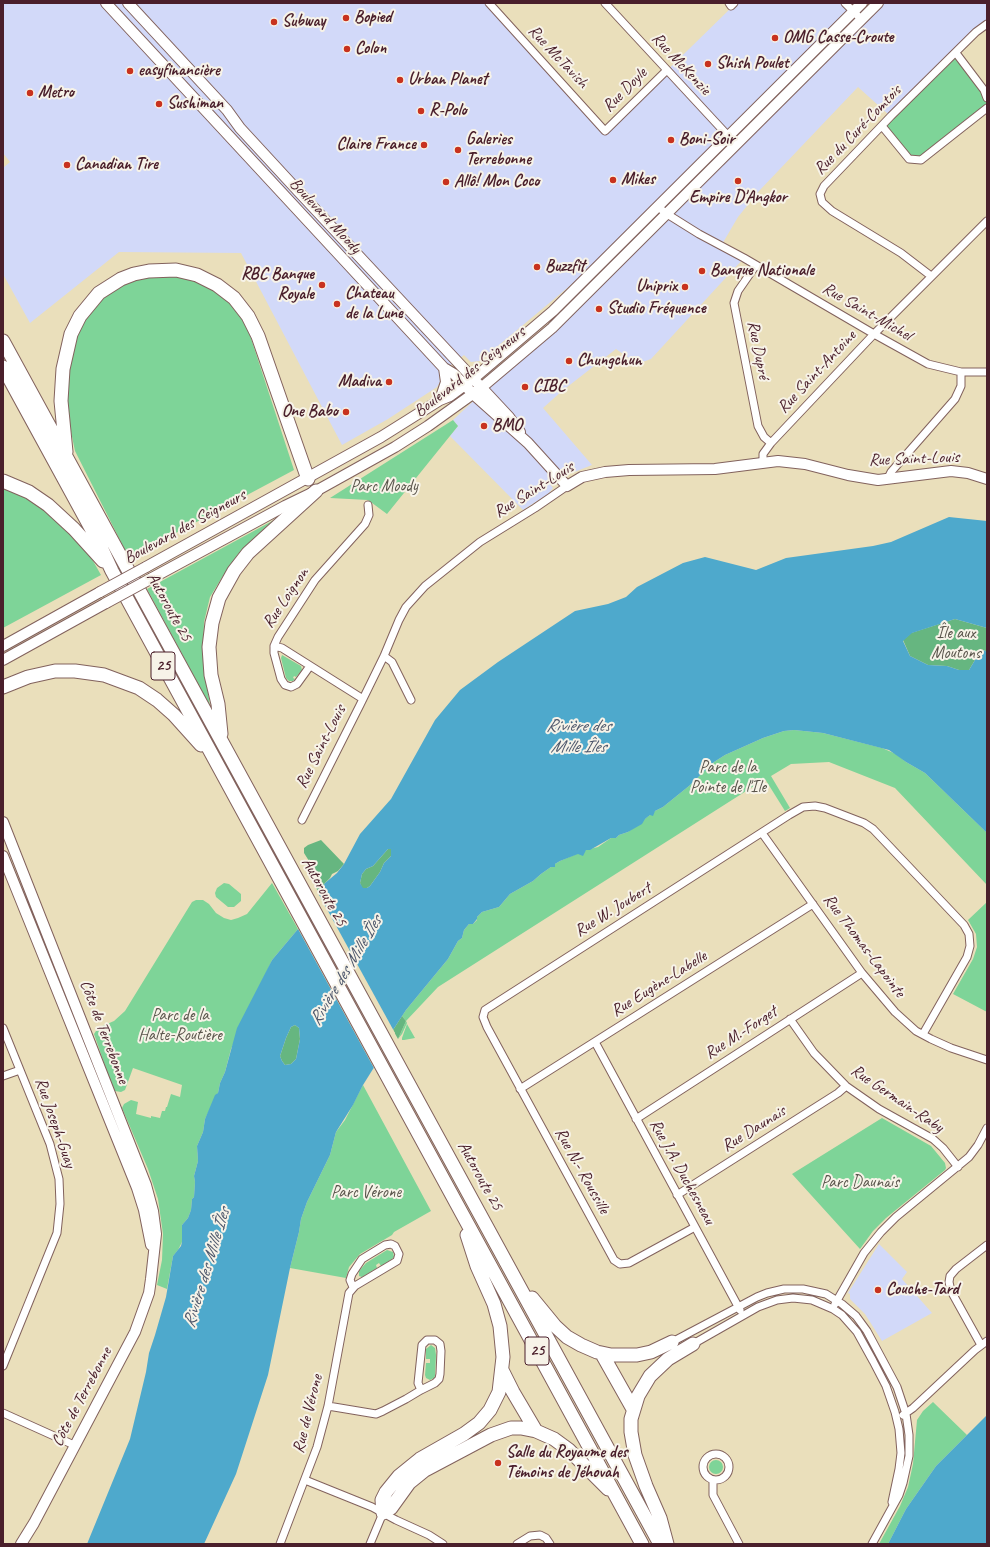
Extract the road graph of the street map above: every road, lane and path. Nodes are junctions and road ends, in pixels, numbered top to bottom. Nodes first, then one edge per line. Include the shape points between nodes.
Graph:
1 (106, 3) edge
2 (128, 3) edge
3 (488, 3) edge
4 (605, 3) edge
5 (729, 3) edge
6 (734, 3) edge
7 (845, 3) edge
8 (862, 3) edge
9 (878, 3) edge
10 (853, 12) junction
11 (862, 20) junction
12 (987, 24) edge
13 (956, 53) junction
14 (666, 70) junction
15 (987, 98) edge
16 (987, 108) edge
17 (882, 126) junction
18 (605, 131) joint
19 (728, 136) junction
20 (736, 144) junction
21 (657, 206) junction
22 (667, 214) junction
23 (987, 221) edge
24 (756, 265) junction
25 (931, 276) junction
26 (874, 334) junction
27 (3, 341) edge
28 (3, 367) edge
29 (444, 368) junction
30 (961, 372) junction
31 (987, 372) edge
32 (473, 379) junction
33 (464, 385) junction
34 (481, 388) junction
35 (473, 394) junction
36 (440, 400) junction
37 (528, 443) junction
38 (771, 443) junction
39 (66, 457) junction
40 (763, 463) junction
41 (308, 478) junction
42 (889, 479) junction
43 (987, 479) edge
44 (3, 481) edge
45 (567, 486) junction
46 (316, 490) junction
47 (368, 505) dead end
48 (112, 571) junction
49 (3, 646) edge
50 (274, 646) junction
51 (384, 656) junction
52 (8, 658) edge
53 (3, 664) edge
54 (310, 666) junction
55 (3, 687) edge
56 (363, 699) junction
57 (411, 700) dead end
58 (222, 742) junction
59 (215, 761) junction
60 (302, 820) dead end
61 (3, 822) edge
62 (762, 833) junction
63 (3, 856) edge
64 (813, 904) junction
65 (862, 974) junction
66 (483, 1015) joint
67 (790, 1020) junction
68 (3, 1028) edge
69 (923, 1034) junction
70 (595, 1042) junction
71 (987, 1060) edge
72 (20, 1070) junction
73 (3, 1076) edge
74 (846, 1086) junction
75 (520, 1088) junction
76 (113, 1101) junction
77 (103, 1105) junction
78 (636, 1118) junction
79 (987, 1128) edge
80 (958, 1167) junction
81 (677, 1195) junction
82 (457, 1204) junction
83 (695, 1228) junction
84 (987, 1245) edge
85 (153, 1259) junction
86 (515, 1279) junction
87 (353, 1287) junction
88 (837, 1300) junction
89 (738, 1307) junction
90 (833, 1308) junction
91 (743, 1316) junction
92 (672, 1342) joint
93 (984, 1343) edge
94 (693, 1344) joint
95 (602, 1354) junction
96 (3, 1366) edge
97 (502, 1370) junction
98 (421, 1390) junction
99 (328, 1406) junction
100 (633, 1410) junction
101 (3, 1413) edge
102 (906, 1414) junction
103 (897, 1418) junction
104 (536, 1431) junction
105 (74, 1445) junction
106 (305, 1480) junction
107 (713, 1480) dead end
108 (617, 1497) junction
109 (383, 1513) junction
110 (887, 1515) junction
111 (21, 1544) edge
112 (280, 1544) edge
113 (370, 1544) edge
114 (443, 1544) edge
115 (517, 1544) edge
116 (550, 1544) edge
117 (642, 1544) edge
118 (660, 1544) edge
119 (667, 1544) edge
120 (739, 1544) edge
121 (872, 1544) edge

1 - 29 main road, Boulevard Moody
2 - 32 main road, Boulevard Moody
3 - 18 street, Rue McTavish
4 - 14 street, Rue McKenzie
5 - 6 street via 731,6
7 - 10 street
8 - 10 main road, Boulevard des Seigneurs
9 - 11 main road, Boulevard des Seigneurs
10 - 11 street
10 - 19 main road, Boulevard des Seigneurs
11 - 20 main road, Boulevard des Seigneurs
12 - 13 street, Rue du Curé-Comtois
13 - 15 street via 984,90
13 - 17 street, Rue du Curé-Comtois
14 - 18 street, Rue Doyle
14 - 19 street, Rue McKenzie
16 - 17 street via 921,160 909,159
17 - 25 street, Rue du Curé-Comtois via 824,186 820,194 822,202 832,211 901,253
19 - 20 street, Rue McKenzie
19 - 21 main road, Boulevard des Seigneurs
20 - 22 main road, Boulevard des Seigneurs
21 - 22 street, Rue Saint-Michel
21 - 32 main road, Boulevard des Seigneurs via 545,319
22 - 24 street, Rue Saint-Michel
22 - 34 main road, Boulevard des Seigneurs via 549,330
23 - 25 street, Rue Saint-Antoine
24 - 26 street, Rue Saint-Michel
24 - 38 street, Rue Dupré via 738,291 734,303 758,426
25 - 26 street, Rue Saint-Antoine
26 - 30 street, Rue Saint-Michel via 928,364
26 - 38 street, Rue Saint-Antoine
27 - 39 highway, Autoroute 25 / 25
28 - 48 highway, Autoroute 25 / 25
29 - 33 main road, Boulevard Moody
29 - 36 main road via 446,382
30 - 31 street, Rue Saint-Michel
30 - 42 street via 959,392 891,472
32 - 33 main road, Boulevard des Seigneurs
32 - 34 main road, Boulevard Moody
33 - 35 main road, Boulevard Moody
33 - 36 main road, Boulevard des Seigneurs
34 - 35 main road, Boulevard des Seigneurs
34 - 37 main road, Boulevard Moody via 509,417
35 - 37 main road, Boulevard Moody
35 - 46 main road, Boulevard des Seigneurs via 406,440
36 - 41 main road, Boulevard des Seigneurs via 381,438
37 - 45 main road, Boulevard Moody
38 - 40 street, Rue Saint-Antoine via 763,456
39 - 41 highway via 61,401 62,377 67,347 77,321 92,300 115,282 141,272 168,270 191,273 212,281 244,310 259,341
39 - 58 highway, Autoroute 25 / 25
40 - 42 main road, Rue Saint-Louis via 793,462 860,477
40 - 45 main road, Rue Saint-Louis via 715,469 605,472 582,477
41 - 49 main road, Boulevard des Seigneurs, bridge
42 - 43 main road, Rue Saint-Louis via 951,471
44 - 48 highway via 28,492 54,510
45 - 51 street, Rue Saint-Louis via 480,542 422,589 404,610
46 - 52 main road, Boulevard des Seigneurs, bridge
46 - 58 highway via 244,558 225,585 218,602 210,630 209,652
47 - 50 street, Rue Loignon via 369,515 365,524 315,580
48 - 59 highway, Autoroute 25 / 25
50 - 54 street, Rue Loignon via 282,648
50 - 54 street via 281,679 285,685 291,687 297,684
51 - 56 street, Rue Saint-Louis
51 - 57 street via 394,664
52 - 53 main road, Boulevard des Seigneurs
54 - 56 street, Rue Loignon
55 - 59 highway via 28,677 55,671 85,671 113,677 139,688 157,700
56 - 60 street, Rue Saint-Louis
58 - 86 highway, Autoroute 25 / 25
59 - 82 highway, Autoroute 25 / 25
61 - 76 main road, Côte de Terrebonne
62 - 64 street, Rue Thomas-Lapointe
62 - 66 street, Rue W. Joubert via 487,1008
62 - 69 street, Rue W. Joubert via 797,810 809,806 825,808 864,823 878,834 964,925 969,936 969,951
63 - 77 main road, Côte de Terrebonne
64 - 65 street, Rue Thomas-Lapointe
64 - 70 street, Rue Eugène-Labelle
65 - 67 street, Rue M.-Forget
65 - 69 street, Rue Thomas-Lapointe via 895,1012
66 - 75 street, Rue N.- Roussille
67 - 74 street, Rue Germain-Raby via 814,1053
67 - 78 street, Rue M.-Forget
68 - 72 street, Rue Joseph-Guay
69 - 71 street, Rue Thomas-Lapointe via 951,1048
70 - 75 street, Rue Eugène-Labelle
70 - 78 street, Rue J.A. Duchesneau
72 - 73 street
72 - 96 street, Rue Joseph-Guay via 50,1144 59,1180 60,1204 57,1232
74 - 80 street, Rue Germain-Raby via 873,1106 933,1139
74 - 81 street, Rue Daunais
75 - 83 street, Rue N.- Roussille via 616,1261 620,1264 628,1263
76 - 77 main road
76 - 85 main road, Côte de Terrebonne via 150,1197 156,1234
77 - 85 main road, Côte de Terrebonne via 140,1198
78 - 81 street, Rue J.A. Duchesneau
79 - 80 street via 976,1150
80 - 88 street via 881,1232 864,1253
81 - 83 street, Rue J.A. Duchesneau
82 - 97 highway via 477,1266 496,1312 502,1340
82 - 108 highway, Autoroute 25 / 25
83 - 89 street, Rue J.A. Duchesneau
84 - 93 street via 956,1269 949,1282 951,1291
85 - 105 main road, Côte de Terrebonne via 149,1293 135,1332
86 - 95 highway via 563,1333 580,1345
86 - 118 highway, Autoroute 25 / 25
87 - 87 street, Rue de Vérone via 397,1261 400,1254 395,1246 385,1245 362,1259 350,1280
87 - 99 street, Rue de Vérone via 348,1296
88 - 89 street via 826,1294 790,1289 766,1293
88 - 90 street
88 - 102 street via 856,1316 867,1331 897,1387
89 - 91 street, Rue J.A. Duchesneau
89 - 92 street
90 - 91 street via 812,1300 786,1298 765,1304
90 - 103 street via 846,1319 862,1341 886,1386
91 - 94 street
92 - 95 highway via 657,1350 637,1355
93 - 102 street
94 - 100 highway via 668,1358 654,1371 640,1390
95 - 100 highway
97 - 104 highway
97 - 109 highway via 496,1397 483,1419 467,1432 426,1454 407,1468 386,1492 381,1503
98 - 98 street via 440,1377 441,1347 435,1340 427,1340 422,1345 418,1383
98 - 99 street via 376,1414
99 - 106 street, Rue de Vérone
100 - 119 highway via 631,1432 635,1455 660,1518
101 - 105 street
102 - 103 street
102 - 110 street via 910,1442 907,1469 899,1495
103 - 110 street via 900,1460 896,1487
104 - 108 highway via 564,1446
104 - 109 highway via 516,1428 501,1430 436,1463 413,1480 391,1508
105 - 111 main road, Côte de Terrebonne
106 - 109 street
106 - 112 street, Rue de Vérone
107 - 120 street via 713,1495
108 - 117 highway, Autoroute 25 / 25
109 - 113 street
109 - 114 street
110 - 121 street
115 - 116 street via 530,1536 540,1535

